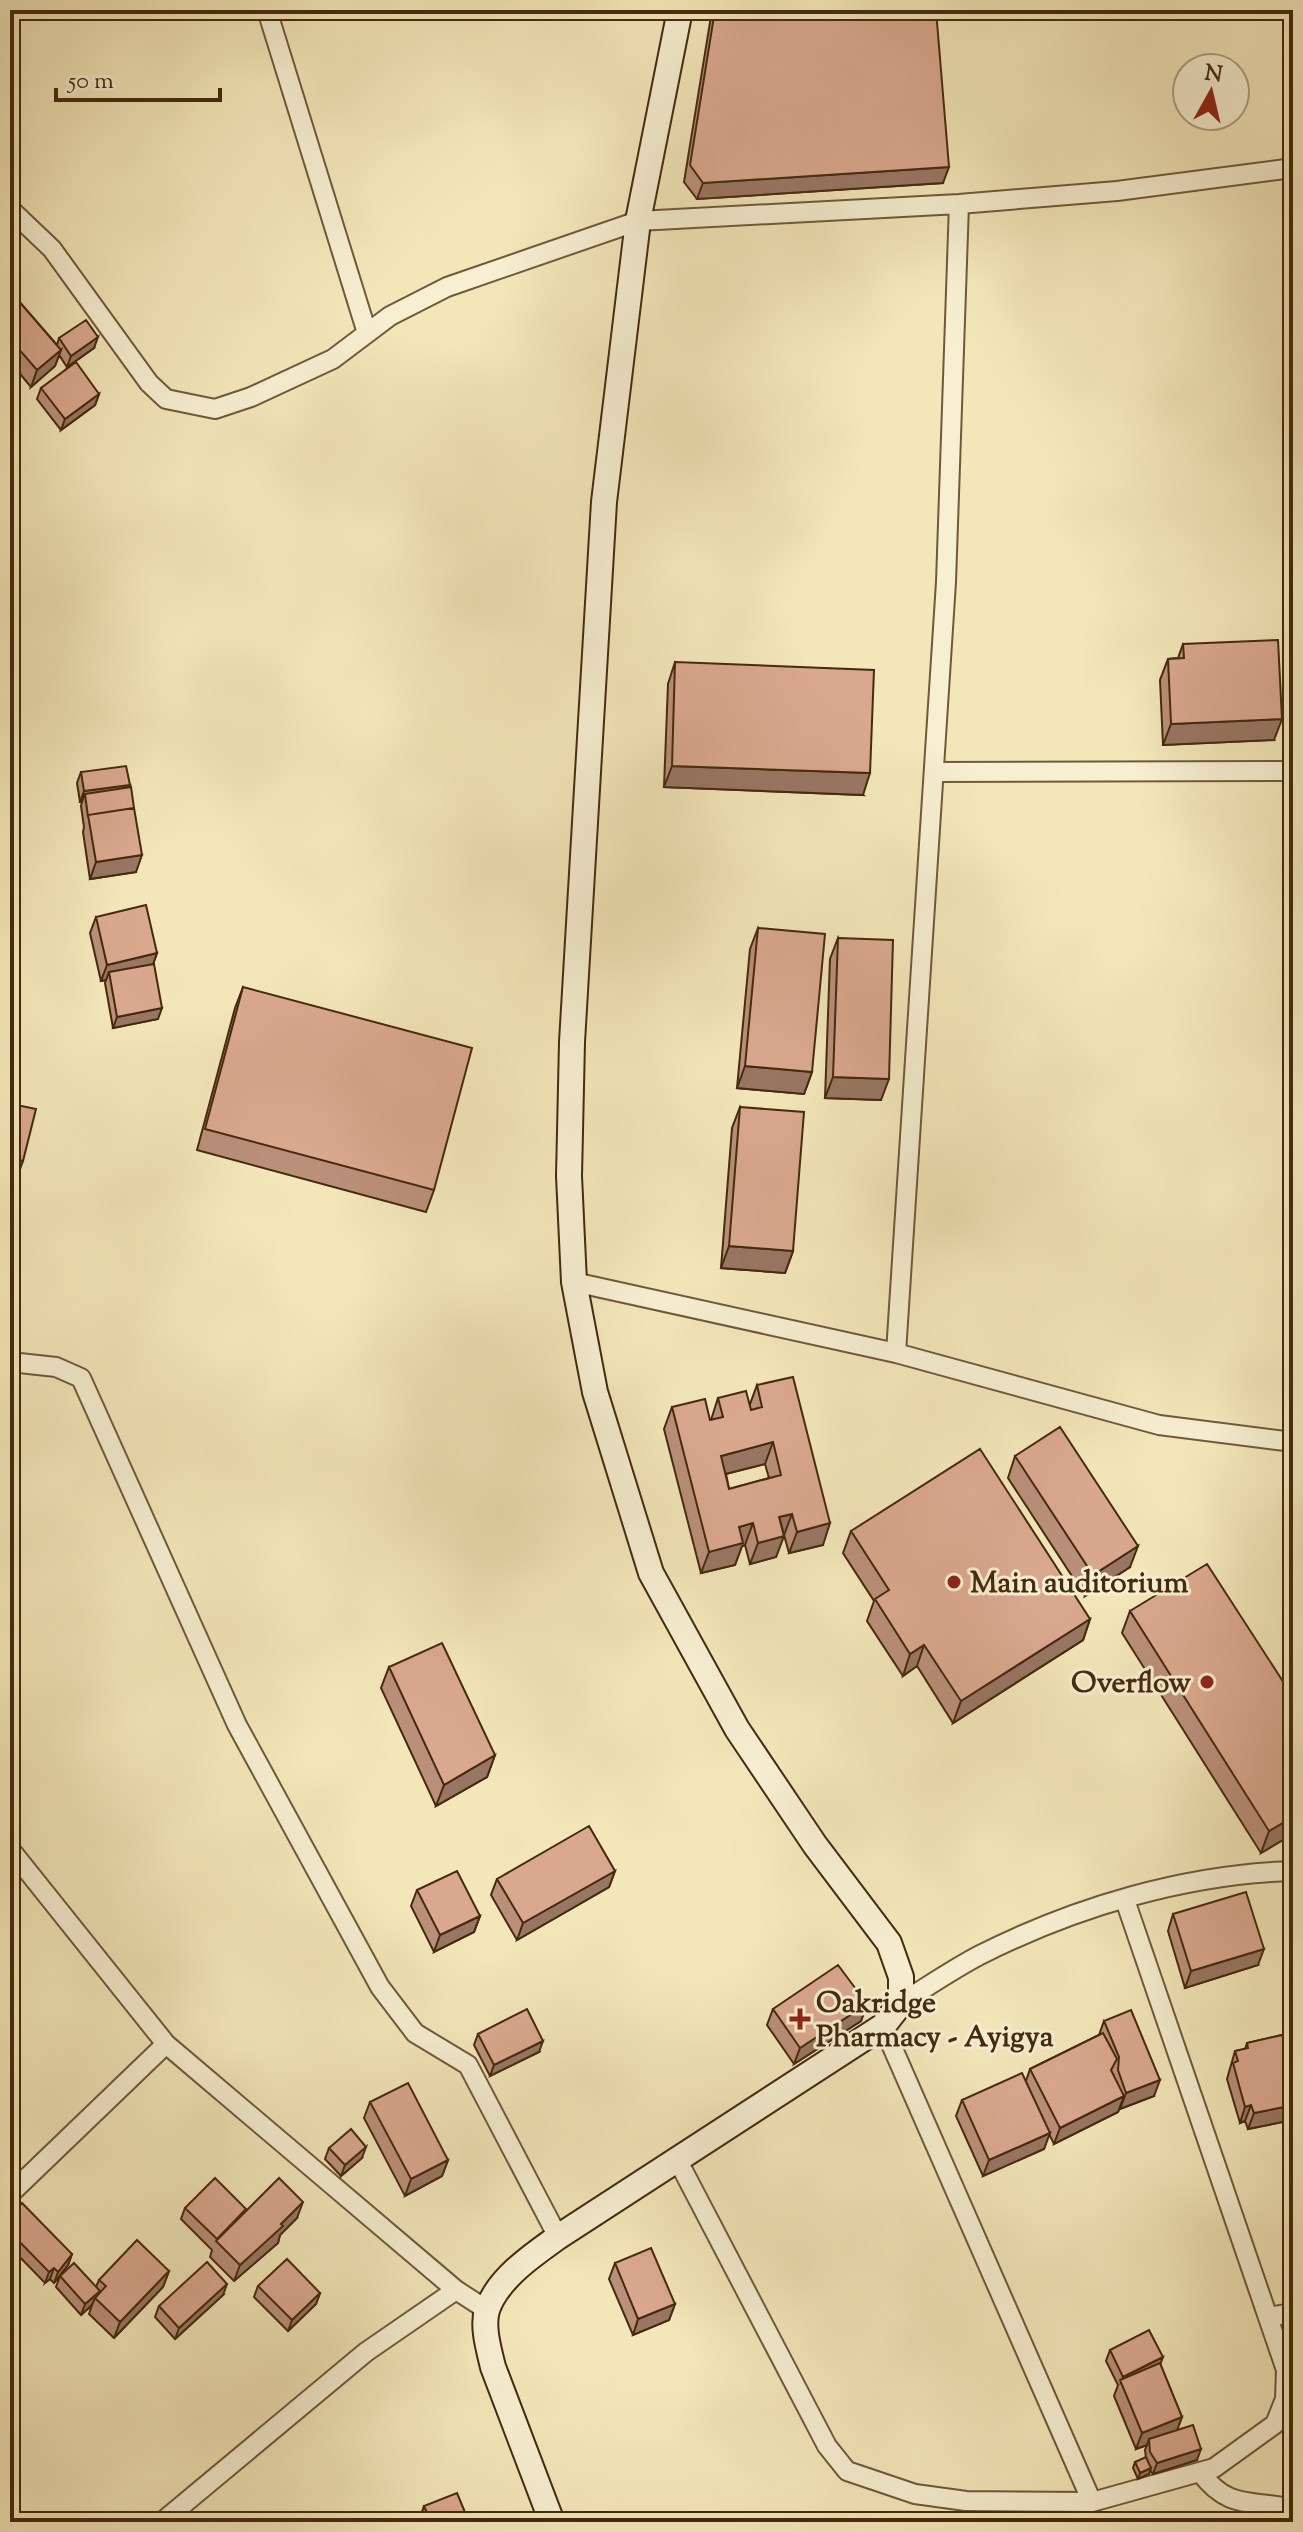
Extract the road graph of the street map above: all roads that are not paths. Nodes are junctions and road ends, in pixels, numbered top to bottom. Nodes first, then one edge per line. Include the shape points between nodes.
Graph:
1 (267, 10) edge
2 (680, 10) edge
3 (1293, 168) edge
4 (959, 204) junction
5 (10, 209) edge
6 (638, 221) junction
7 (367, 333) junction
8 (1293, 771) edge
9 (935, 772) junction
10 (574, 1282) junction
11 (896, 1353) junction
12 (10, 1362) edge
13 (1293, 1442) edge
14 (10, 1849) edge
15 (1293, 1871) edge
16 (1125, 1900) junction
17 (901, 2003) junction
18 (883, 2026) junction
19 (166, 2044) junction
20 (677, 2159) junction
21 (10, 2194) edge
22 (558, 2237) junction
23 (456, 2290) junction
24 (487, 2310) junction
25 (1293, 2313) edge
26 (1268, 2317) junction
27 (1200, 2472) junction
28 (1092, 2502) junction
29 (1293, 2509) edge
30 (162, 2522) edge
31 (552, 2522) edge

1 - 7 street
2 - 6 street
3 - 4 street via 1117,191
4 - 6 street
4 - 9 street via 952,484
5 - 7 street via 52,249 166,399 215,409 333,359
6 - 7 street via 447,287
6 - 10 street via 604,502 585,796 569,1176
8 - 9 street
9 - 11 street
10 - 11 street
10 - 17 street via 595,1392 651,1573 737,1729 889,1943 901,1977
11 - 13 street via 1159,1425
12 - 22 street via 56,1367 81,1378 237,1725 380,1987 415,2033 468,2065
14 - 19 street
15 - 16 street via 1219,1877
16 - 17 street via 1075,1913 979,1955
16 - 26 street
17 - 18 street
18 - 20 street
18 - 28 street
19 - 21 street
19 - 23 street
20 - 22 street
20 - 28 street via 827,2446 847,2471 915,2494 966,2501
22 - 24 street via 519,2266
23 - 24 street
23 - 30 street via 366,2352
24 - 31 street via 493,2367
25 - 26 street
26 - 27 street via 1286,2370 1285,2399 1275,2424 1214,2468
27 - 28 street
27 - 29 street via 1225,2498

